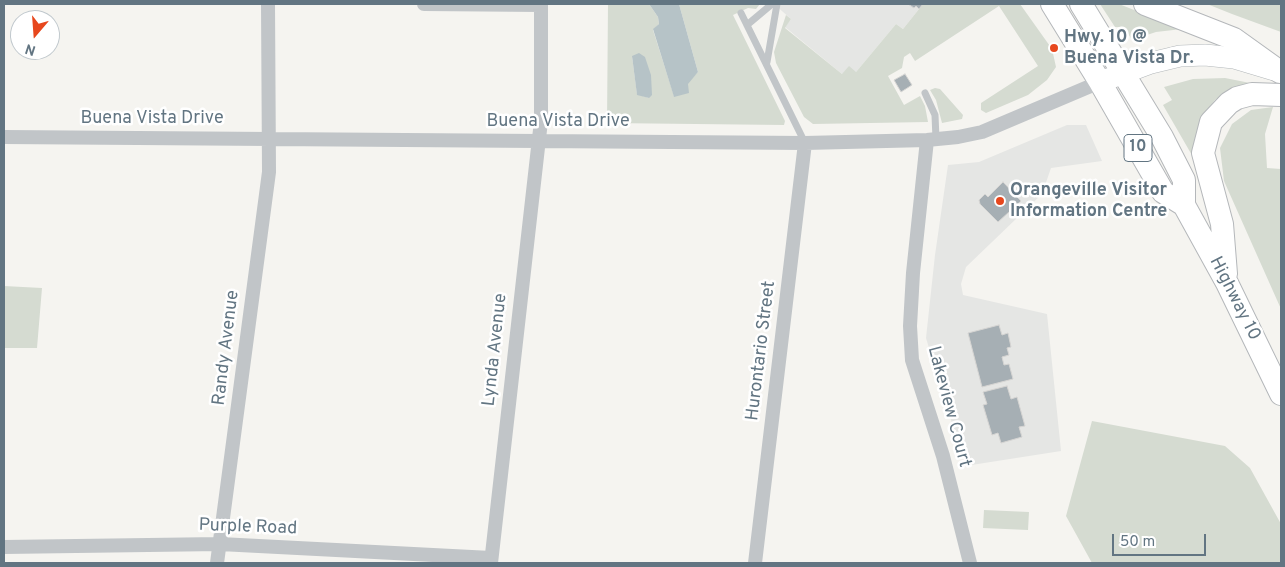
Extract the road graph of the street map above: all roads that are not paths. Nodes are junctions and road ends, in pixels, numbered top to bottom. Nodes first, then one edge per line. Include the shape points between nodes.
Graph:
1 (268, 4) edge
2 (424, 4) edge
3 (772, 4) edge
4 (777, 4) edge
5 (1052, 4) edge
6 (1081, 4) edge
7 (1144, 4) edge
8 (541, 5) edge
9 (741, 13) dead end
10 (747, 26) junction
11 (767, 63) junction
12 (1123, 72) junction
13 (1281, 72) edge
14 (1100, 82) junction
15 (925, 93) dead end
16 (1280, 95) edge
17 (4, 137) edge
18 (268, 138) junction
19 (931, 139) junction
20 (539, 141) junction
21 (805, 142) junction
22 (1184, 204) junction
23 (1227, 283) junction
24 (1281, 394) edge
25 (220, 544) junction
26 (4, 547) edge
27 (491, 561) edge
28 (218, 563) edge
29 (755, 563) edge
30 (970, 563) edge

1 - 18 street, Randy Avenue
2 - 8 street
3 - 10 lane
4 - 11 lane
5 - 14 highway, 10
6 - 12 highway, Highway 10 / 10
7 - 13 highway via 1234,39
8 - 20 street, Lynda Avenue
9 - 10 lane
10 - 11 lane
11 - 21 lane
12 - 13 main road via 1180,56 1205,55 1234,58
12 - 14 main road
12 - 22 highway, Highway 10 / 10 via 1184,180
14 - 19 street, Buena Vista Drive via 982,132
14 - 22 highway, 10 via 1163,192
15 - 19 lane via 935,115
16 - 23 highway via 1252,94 1237,98 1228,102 1211,122 1204,153 1222,224
17 - 18 street, Buena Vista Drive
18 - 20 street, Buena Vista Drive
18 - 25 street, Randy Avenue via 269,172
19 - 21 street, Buena Vista Drive
19 - 30 street, Lakeview Court via 913,273 912,360
20 - 21 street, Buena Vista Drive
20 - 27 street, Lynda Avenue
21 - 29 street, Hurontario Street
22 - 23 highway, Highway 10 / 10
23 - 24 highway, Highway 10 / 10
25 - 26 street, Purple Road
25 - 27 street, Purple Road
25 - 28 street, Randy Avenue

